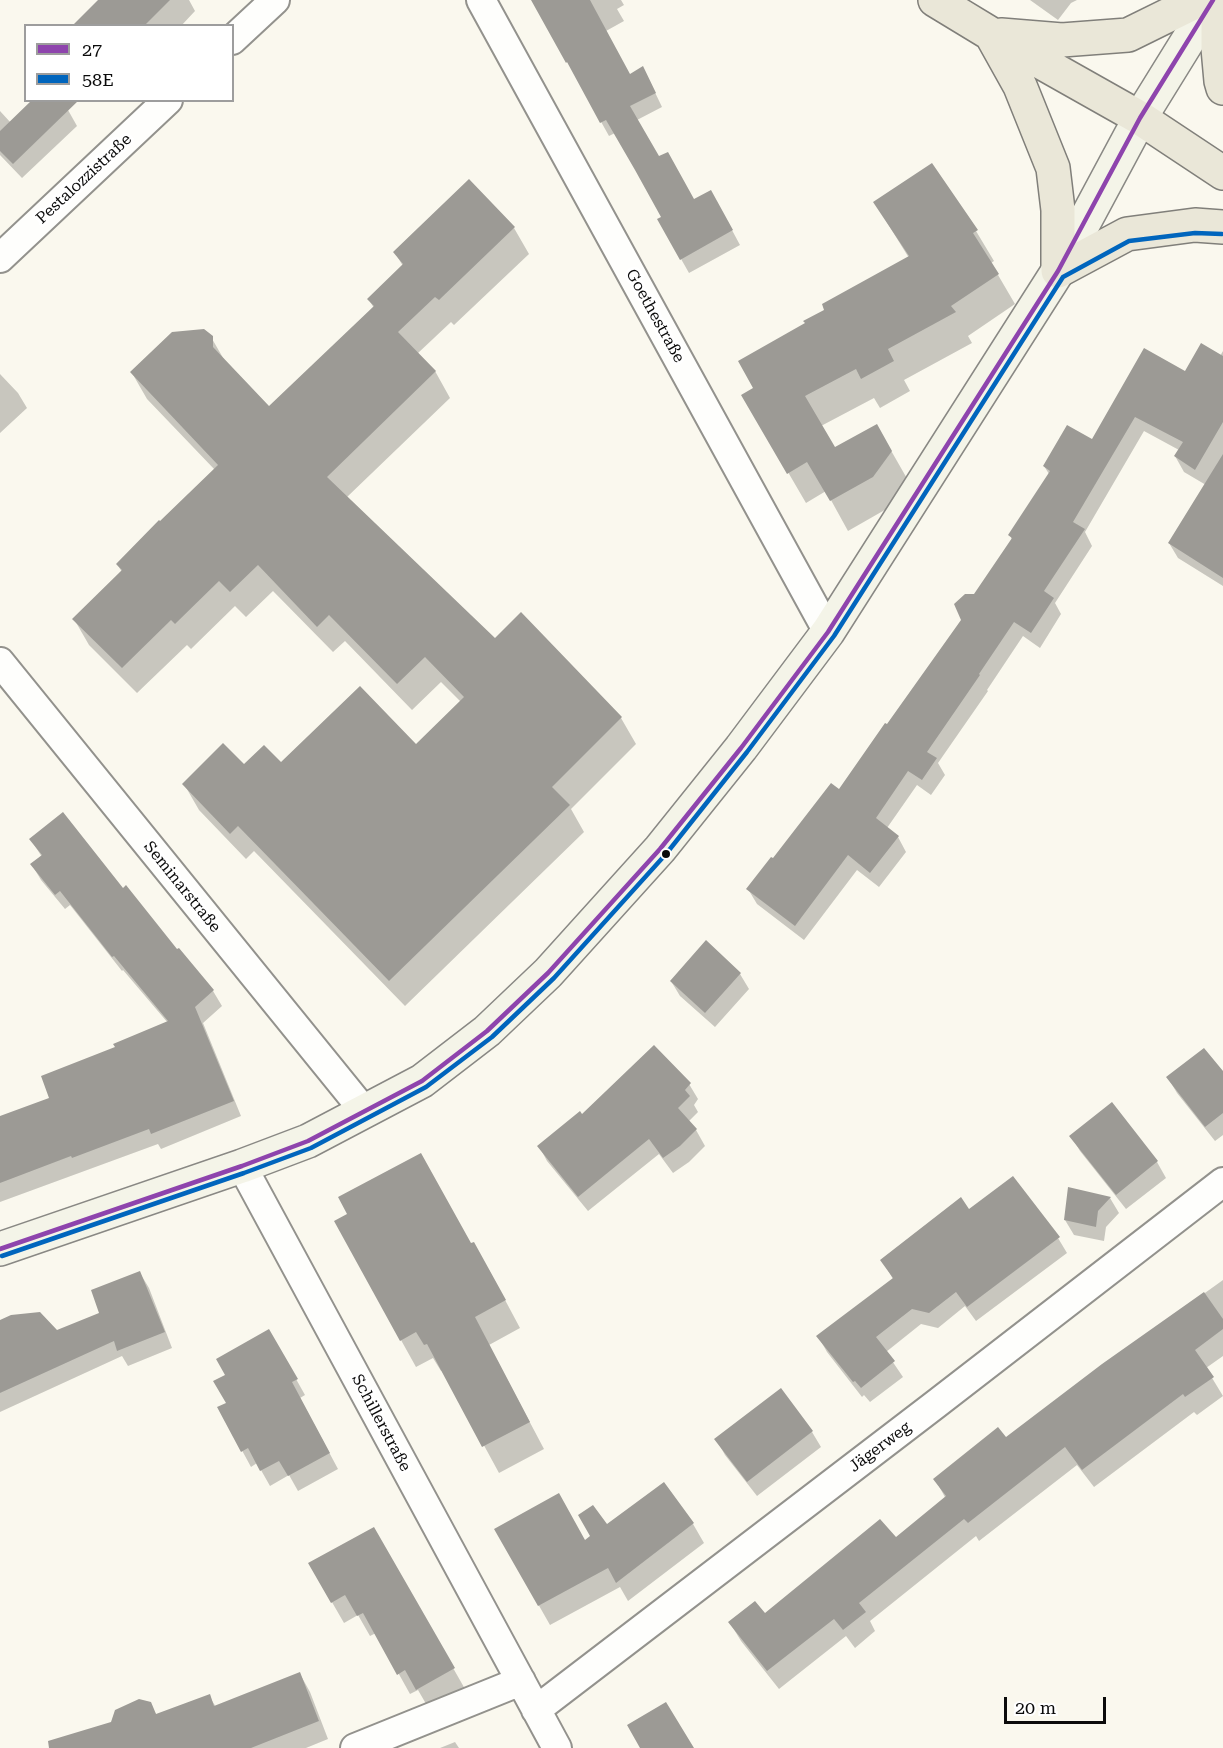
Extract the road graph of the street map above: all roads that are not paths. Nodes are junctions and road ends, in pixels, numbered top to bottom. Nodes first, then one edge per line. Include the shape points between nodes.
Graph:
1 (275, 0) edge
2 (481, 0) edge
3 (935, 0) edge
4 (1199, 0) edge
5 (1213, 0) edge
6 (1218, 0) edge
7 (991, 34) junction
8 (234, 38) edge
9 (1223, 88) edge
10 (166, 102) edge
11 (1140, 118) junction
12 (1223, 173) edge
13 (1223, 227) edge
14 (0, 258) edge
15 (1058, 271) junction
16 (828, 632) junction
17 (0, 662) edge
18 (365, 1112) junction
19 (242, 1166) junction
20 (1223, 1182) edge
21 (0, 1249) edge
22 (521, 1681) junction
23 (536, 1710) junction
24 (355, 1748) edge
25 (557, 1748) edge

1 - 8 street
2 - 16 street, Goethestraße
3 - 7 main road
4 - 7 main road via 1128,35 1062,40
5 - 11 main road
6 - 9 main road
7 - 11 main road
7 - 15 main road via 1020,86 1053,168
10 - 14 street, Pestalozzistraße
11 - 12 main road
11 - 15 main road
13 - 15 main road via 1195,225 1127,234
15 - 16 main road
16 - 18 main road via 660,849 548,973 487,1031 422,1081
17 - 18 street, Seminarstraße
18 - 19 main road via 308,1141
19 - 21 main road
19 - 22 street, Schillerstraße
20 - 23 street, Jägerweg
22 - 23 street, Schillerstraße
22 - 24 street
23 - 25 street, Schillerstraße

